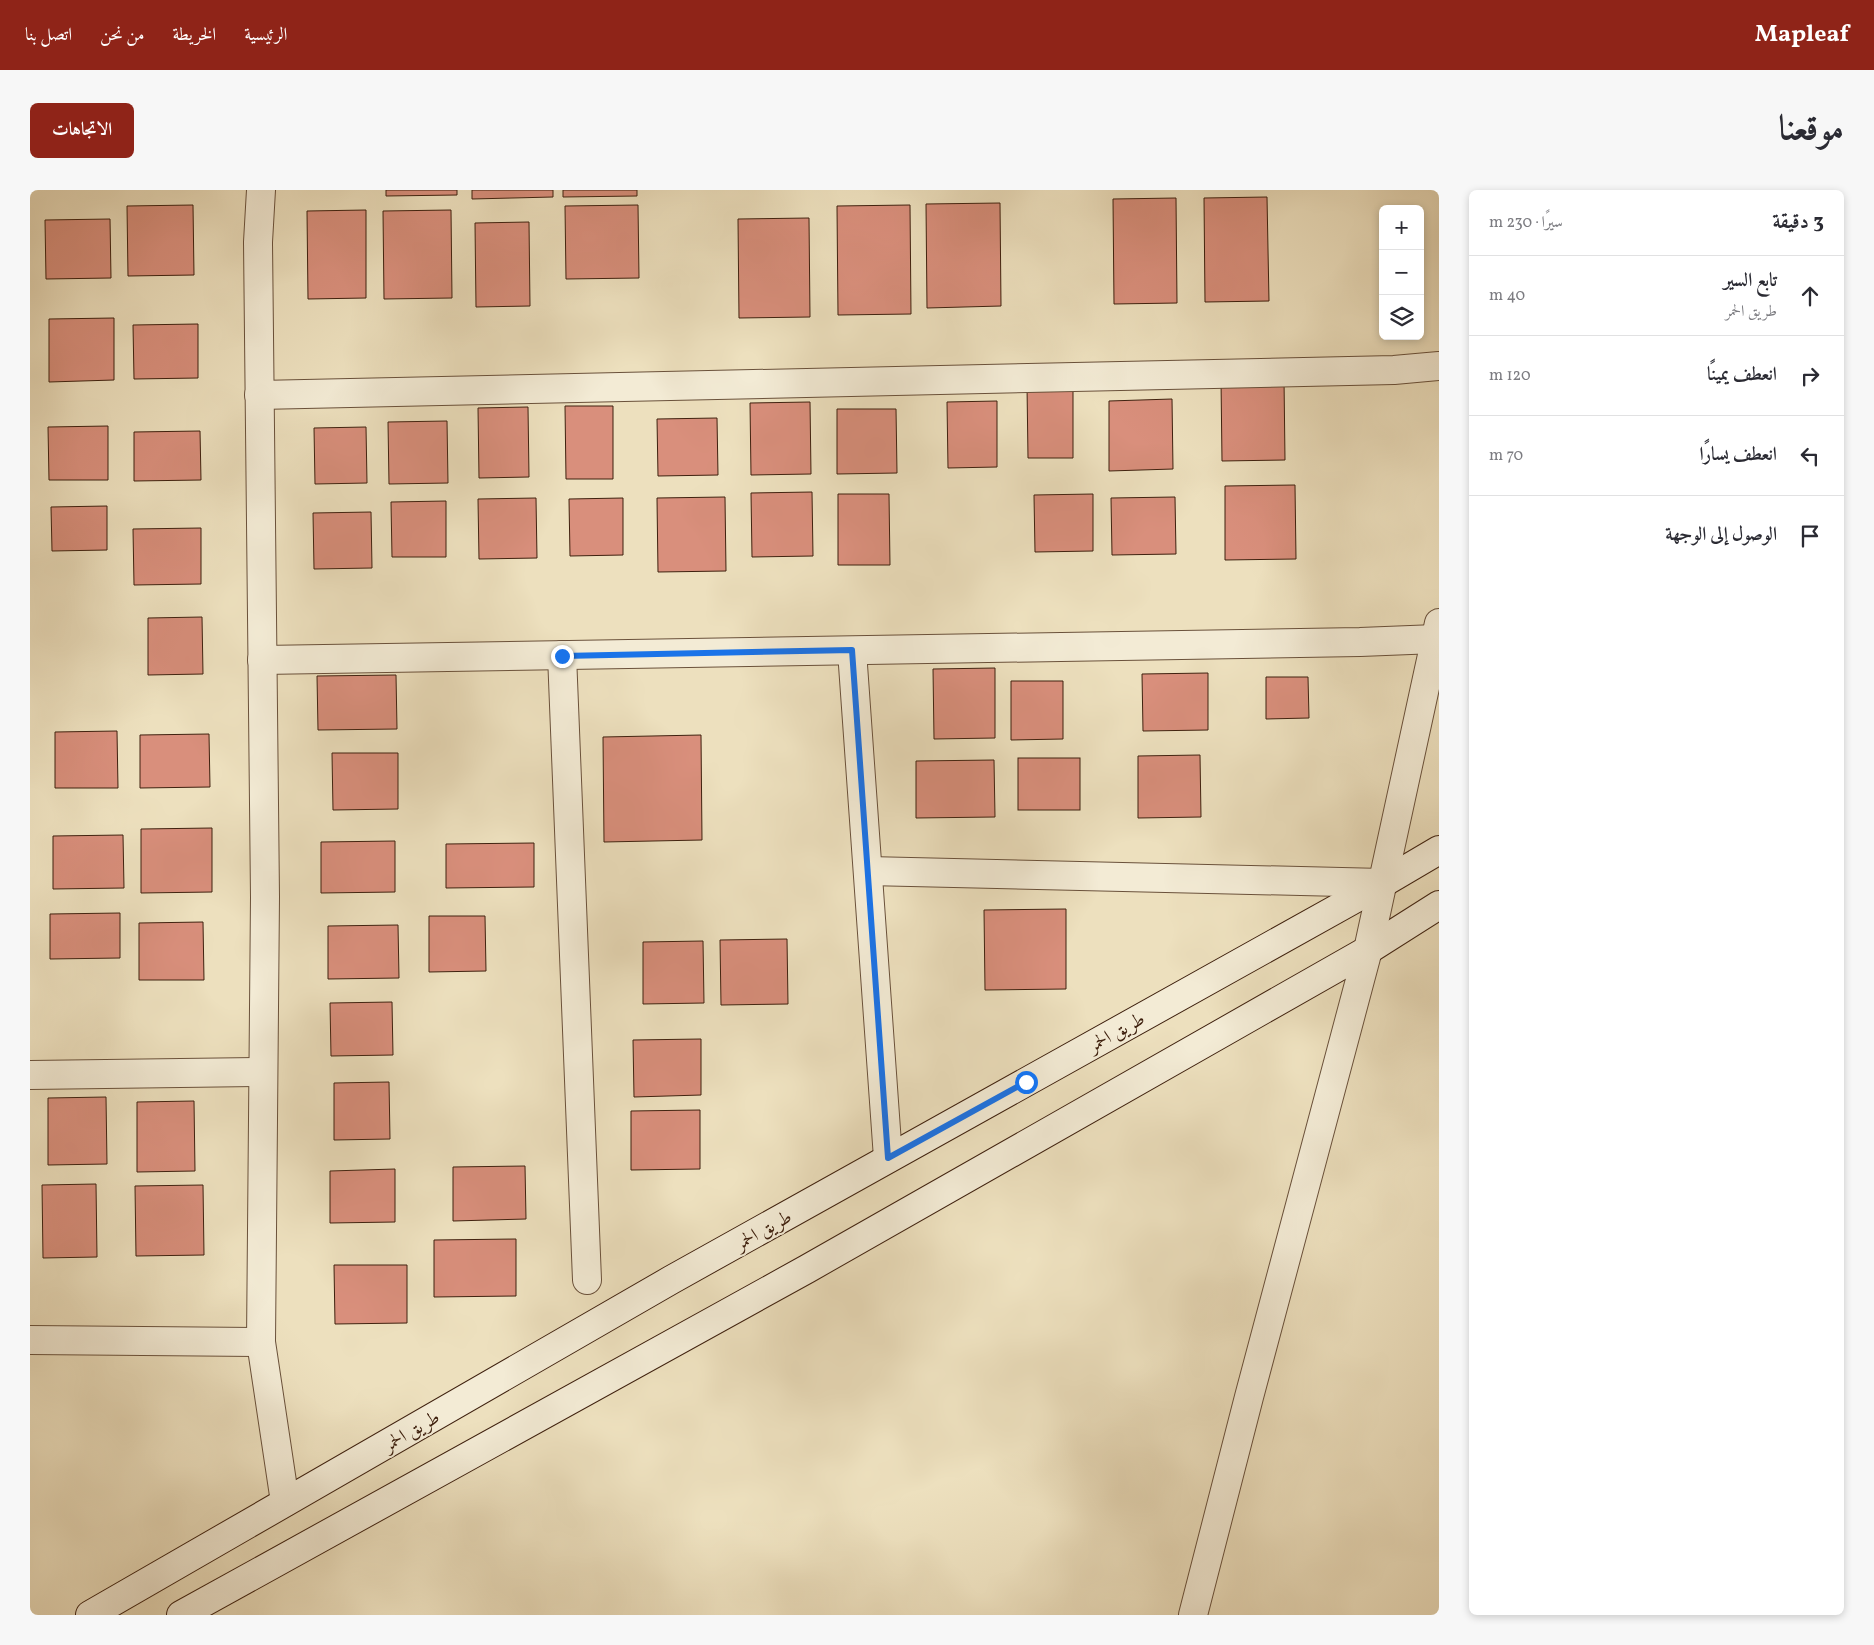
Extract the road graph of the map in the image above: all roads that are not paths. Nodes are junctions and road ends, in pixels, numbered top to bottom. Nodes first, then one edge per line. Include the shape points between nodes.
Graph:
1 (261, 190) edge
2 (1439, 366) edge
3 (260, 395) junction
4 (1437, 631) edge
5 (852, 650) junction
6 (562, 656) junction
7 (262, 660) junction
8 (1439, 850) edge
9 (868, 871) junction
10 (1383, 883) junction
11 (1439, 905) edge
12 (1368, 950) junction
13 (263, 1072) junction
14 (30, 1075) edge
15 (888, 1158) junction
16 (587, 1280) dead end
17 (30, 1340) edge
18 (261, 1342) junction
19 (285, 1502) junction
20 (90, 1615) edge
21 (181, 1615) edge
22 (1193, 1615) edge

1 - 3 street via 258,242
2 - 3 street via 1374,371
3 - 7 street
4 - 5 street via 1360,642
4 - 10 street
5 - 6 street
5 - 9 street
6 - 7 street
6 - 16 street
7 - 13 street
8 - 10 street, طريق الحمر
9 - 10 street
9 - 15 street
10 - 12 street
10 - 15 street, طريق الحمر
11 - 12 street
12 - 21 street via 806,1269
12 - 22 street
13 - 14 street
13 - 18 street
15 - 19 street, طريق الحمر
17 - 18 street
18 - 19 street
19 - 20 street, طريق الحمر

